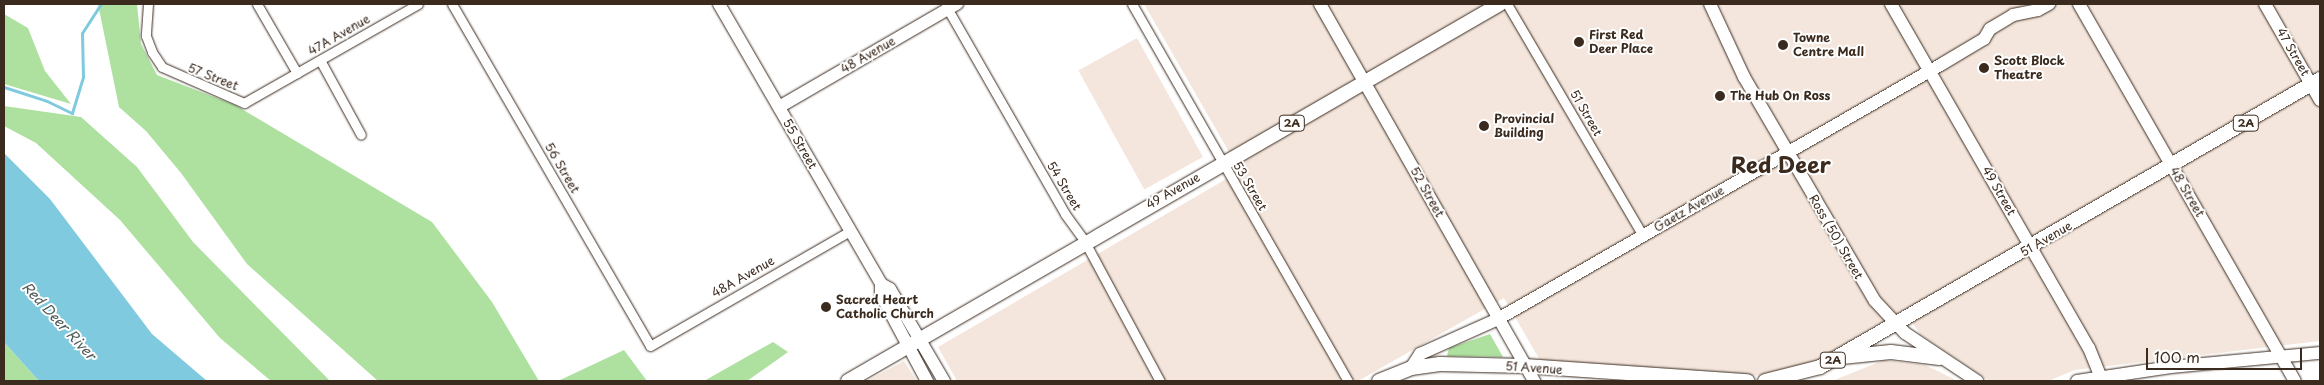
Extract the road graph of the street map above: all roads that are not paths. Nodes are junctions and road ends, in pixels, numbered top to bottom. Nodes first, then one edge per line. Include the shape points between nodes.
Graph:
1 (148, 4) edge
2 (257, 4) edge
3 (418, 4) edge
4 (452, 4) edge
5 (719, 4) edge
6 (1132, 4) edge
7 (1320, 4) edge
8 (1500, 4) edge
9 (1507, 4) edge
10 (1710, 4) edge
11 (1891, 4) edge
12 (2049, 4) edge
13 (2079, 4) edge
14 (2265, 4) edge
15 (950, 5) edge
16 (320, 60) junction
17 (1930, 71) junction
18 (298, 73) junction
19 (1365, 82) junction
20 (2316, 82) edge
21 (2320, 100) edge
22 (779, 107) junction
23 (361, 135) dead end
24 (1787, 153) junction
25 (1222, 164) junction
26 (2172, 166) junction
27 (850, 231) junction
28 (1643, 236) junction
29 (1085, 242) junction
30 (2032, 248) junction
31 (881, 284) junction
32 (1498, 319) junction
33 (1895, 324) junction
34 (919, 338) junction
35 (650, 346) joint
36 (906, 346) junction
37 (2320, 353) edge
38 (2281, 357) junction
39 (1836, 358) junction
40 (1940, 358) junction
41 (1525, 366) junction
42 (1411, 368) junction
43 (1643, 376) junction
44 (2101, 379) edge
45 (848, 381) edge
46 (927, 381) edge
47 (944, 381) edge
48 (1160, 381) edge
49 (1348, 381) edge
50 (1379, 381) edge
51 (1534, 381) edge
52 (1621, 381) edge
53 (1747, 381) edge
54 (1765, 381) edge
55 (1977, 381) edge
56 (2077, 381) edge
57 (2295, 381) edge

1 - 18 street, 57 Street via 145,21 148,45 156,60 169,72 244,103
2 - 18 street
3 - 16 street, 47A Avenue
4 - 35 street, 56 Street
5 - 22 street, 55 Street
6 - 25 street, 53 Street
7 - 19 street, 52 Street
8 - 19 main road, 49 Avenue / 2A
9 - 28 street, 51 Street
10 - 24 street, Ross (50) Street via 1730,52
11 - 17 street, 49 Street
12 - 17 street, Gaetz Avenue via 2038,10 2013,15 1990,29 1984,38
13 - 26 street, 48 Street
14 - 20 street, 47 Street
15 - 22 street, 48 Avenue
15 - 29 street, 54 Street via 1065,214
16 - 18 street, 47A Avenue
16 - 23 street
17 - 24 street, Gaetz Avenue
17 - 30 street, 49 Street
19 - 25 main road, 49 Avenue / 2A
19 - 32 street, 52 Street
20 - 21 street, 47 Street
20 - 26 main road, 51 Avenue / 2A
22 - 27 street, 55 Street
24 - 28 street, Gaetz Avenue
24 - 33 street, Ross (50) Street via 1868,291
25 - 29 main road, 49 Avenue / 2A
25 - 49 street, 53 Street
26 - 30 main road, 51 Avenue / 2A
26 - 38 street, 48 Street
27 - 31 street, 55 Street
27 - 35 street, 48A Avenue
28 - 32 street, Gaetz Avenue
29 - 34 main road, 49 Avenue / 2A
29 - 48 street, 54 Street
30 - 33 main road, 51 Avenue / 2A
30 - 44 street, 49 Street via 2088,348
31 - 34 street, 55 Street via 890,289
31 - 36 street, 55 Street via 881,295
32 - 41 street, 52 Street
32 - 42 street, Gaetz Avenue via 1420,354
33 - 39 main road, 51 Avenue / 2A
33 - 40 street, Ross (50) Street
34 - 36 main road, 49 Avenue / 2A
34 - 47 street, 55 Street
36 - 45 main road, 49 Avenue / 2A
36 - 46 street, 55 Street
37 - 38 street
38 - 44 street
38 - 57 street, 48 Street
39 - 40 main road via 1891,352
39 - 54 main road, 51 Avenue / 2A via 1808,372
40 - 55 street, Ross (50) Street
41 - 42 main road, 51 Avenue via 1440,364
41 - 43 main road, 51 Avenue
41 - 51 street, 52 Street
42 - 50 main road, Gaetz Avenue
43 - 52 main road
43 - 53 main road, 51 Avenue
44 - 56 street

